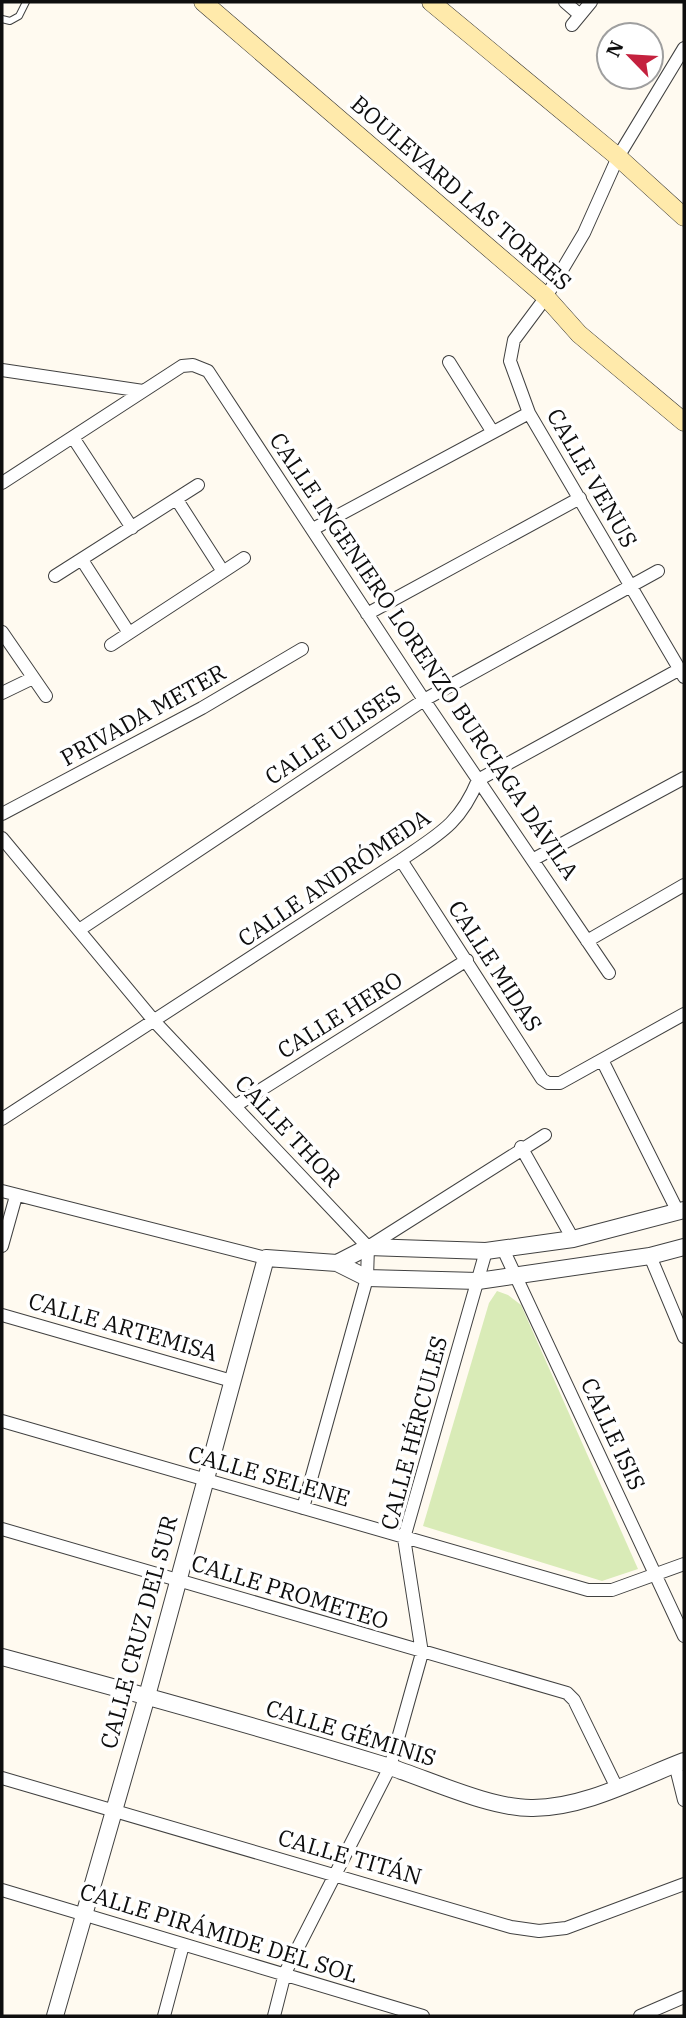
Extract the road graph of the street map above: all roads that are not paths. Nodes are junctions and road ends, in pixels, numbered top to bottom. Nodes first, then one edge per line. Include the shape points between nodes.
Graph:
1 (26, 2) edge
2 (203, 2) edge
3 (430, 2) edge
4 (565, 2) edge
5 (591, 2) edge
6 (2, 19) edge
7 (684, 48) edge
8 (618, 158) junction
9 (684, 217) edge
10 (546, 297) junction
11 (449, 362) dead end
12 (2, 370) edge
13 (143, 391) junction
14 (529, 413) junction
15 (684, 422) edge
16 (492, 431) junction
17 (74, 439) junction
18 (2, 483) edge
19 (198, 485) dead end
20 (580, 498) junction
21 (177, 500) junction
22 (132, 528) junction
23 (313, 529) junction
24 (244, 558) dead end
25 (82, 560) junction
26 (222, 570) junction
27 (658, 571) dead end
28 (55, 576) dead end
29 (630, 586) junction
30 (367, 614) junction
31 (2, 632) edge
32 (129, 633) junction
33 (111, 645) dead end
34 (302, 649) dead end
35 (682, 673) edge
36 (33, 678) junction
37 (2, 693) edge
38 (46, 696) dead end
39 (424, 699) junction
40 (684, 778) edge
41 (478, 780) junction
42 (2, 814) edge
43 (2, 838) edge
44 (534, 859) junction
45 (401, 860) junction
46 (684, 885) edge
47 (79, 930) junction
48 (587, 941) junction
49 (467, 960) junction
50 (609, 973) dead end
51 (684, 1014) edge
52 (155, 1022) junction
53 (603, 1060) junction
54 (235, 1106) junction
55 (2, 1119) edge
56 (545, 1135) dead end
57 (521, 1147) junction
58 (2, 1191) edge
59 (16, 1196) junction
60 (681, 1211) edge
61 (573, 1239) junction
62 (2, 1246) edge
63 (368, 1247) junction
64 (684, 1247) edge
65 (503, 1249) junction
66 (486, 1251) junction
67 (650, 1256) junction
68 (266, 1258) junction
69 (337, 1264) junction
70 (516, 1276) junction
71 (367, 1278) junction
72 (478, 1281) junction
73 (2, 1315) edge
74 (684, 1337) edge
75 (232, 1381) junction
76 (2, 1421) edge
77 (204, 1479) junction
78 (303, 1508) junction
79 (2, 1529) edge
80 (404, 1538) junction
81 (684, 1564) edge
82 (656, 1577) junction
83 (177, 1580) junction
84 (684, 1636) edge
85 (422, 1653) junction
86 (2, 1657) edge
87 (146, 1696) junction
88 (680, 1763) edge
89 (390, 1768) junction
90 (2, 1778) edge
91 (617, 1788) junction
92 (684, 1800) edge
93 (114, 1811) junction
94 (334, 1874) junction
95 (684, 1884) edge
96 (2, 1890) edge
97 (83, 1914) junction
98 (183, 1945) junction
99 (285, 1973) junction
100 (684, 1997) edge
101 (55, 2016) edge
102 (164, 2016) edge
103 (274, 2016) edge
104 (423, 2016) edge
105 (640, 2016) edge

1 - 6 lane via 19,16
2 - 10 main road, BOULEVARD LAS TORRES
3 - 8 main road
4 - 5 street via 576,20
7 - 8 street
8 - 9 main road
8 - 10 street via 584,233
10 - 14 street, CALLE VENUS via 510,351 512,370
10 - 15 main road, BOULEVARD LAS TORRES via 579,334
11 - 16 street
12 - 13 street
13 - 17 street
13 - 23 street, CALLE INGENIERO LORENZO BURCIAGA DÁVILA via 182,366 199,367 215,377
14 - 16 street
14 - 20 street, CALLE VENUS
16 - 23 street
17 - 18 street
17 - 22 street
19 - 21 street
20 - 29 street, CALLE VENUS
20 - 30 street
21 - 22 street
21 - 26 street
22 - 25 street
23 - 30 street, CALLE INGENIERO LORENZO BURCIAGA DÁVILA
24 - 26 street
25 - 28 street
25 - 32 street
26 - 32 street
27 - 29 street, CALLE ULISES
29 - 35 street, CALLE VENUS
29 - 39 street, CALLE ULISES
30 - 39 street, CALLE INGENIERO LORENZO BURCIAGA DÁVILA
31 - 36 street
32 - 33 street
34 - 42 street, PRIVADA METER via 202,708
35 - 41 street
36 - 37 street
36 - 38 street
39 - 41 street, CALLE INGENIERO LORENZO BURCIAGA DÁVILA
39 - 47 street, CALLE ULISES
40 - 44 street
41 - 44 street, CALLE INGENIERO LORENZO BURCIAGA DÁVILA
41 - 45 street, CALLE ANDRÓMEDA via 454,823
43 - 47 street, CALLE THOR
44 - 48 street, CALLE INGENIERO LORENZO BURCIAGA DÁVILA
45 - 49 street, CALLE MIDAS
45 - 52 street, CALLE ANDRÓMEDA
46 - 48 street
47 - 52 street, CALLE THOR
48 - 50 street, CALLE INGENIERO LORENZO BURCIAGA DÁVILA
49 - 53 street, CALLE MIDAS via 542,1079 560,1083
49 - 54 street, CALLE HERO
51 - 53 street
52 - 54 street, CALLE THOR
52 - 55 street, CALLE ANDRÓMEDA
53 - 60 street
54 - 63 street, CALLE THOR
56 - 57 street
57 - 61 street
57 - 63 street
58 - 59 street
59 - 62 street
59 - 68 street
60 - 61 street
61 - 65 street
63 - 66 street
63 - 69 street
63 - 71 street
64 - 67 street
65 - 66 street
65 - 70 street, CALLE ISIS
66 - 72 street, CALLE HÉRCULES
67 - 70 street
67 - 74 street
68 - 69 street
68 - 75 street, CALLE CRUZ DEL SUR
69 - 71 street
70 - 72 street
70 - 82 street, CALLE ISIS
71 - 72 street
71 - 78 street
72 - 80 street, CALLE HÉRCULES
73 - 75 street, CALLE ARTEMISA
75 - 77 street, CALLE CRUZ DEL SUR
76 - 77 street, CALLE SELENE
77 - 78 street, CALLE SELENE
77 - 83 street, CALLE CRUZ DEL SUR
78 - 80 street, CALLE SELENE
79 - 83 street, CALLE PROMETEO
80 - 82 street, CALLE SELENE via 588,1591 612,1590
80 - 85 street, CALLE HÉRCULES
81 - 82 street, CALLE SELENE
82 - 84 street, CALLE ISIS
83 - 85 street, CALLE PROMETEO
83 - 87 street, CALLE CRUZ DEL SUR
85 - 89 street, CALLE HÉRCULES
85 - 91 street, CALLE PROMETEO via 567,1693
86 - 87 street, CALLE GÉMINIS
87 - 89 street, CALLE GÉMINIS
87 - 93 street, CALLE CRUZ DEL SUR
88 - 91 street, CALLE GÉMINIS
88 - 92 street
89 - 91 street, CALLE GÉMINIS via 531,1809
89 - 94 street, CALLE HÉRCULES
90 - 93 street, CALLE TITÁN
93 - 94 street, CALLE TITÁN
93 - 97 street, CALLE CRUZ DEL SUR
94 - 95 street, CALLE TITÁN via 510,1927 539,1931 566,1928
94 - 99 street, CALLE HÉRCULES
96 - 97 street, CALLE PIRÁMIDE DEL SOL
97 - 98 street, CALLE PIRÁMIDE DEL SOL
97 - 101 street, CALLE CRUZ DEL SUR
98 - 99 street, CALLE PIRÁMIDE DEL SOL
98 - 102 street
99 - 103 street, CALLE HÉRCULES
99 - 104 street, CALLE PIRÁMIDE DEL SOL
100 - 105 street

